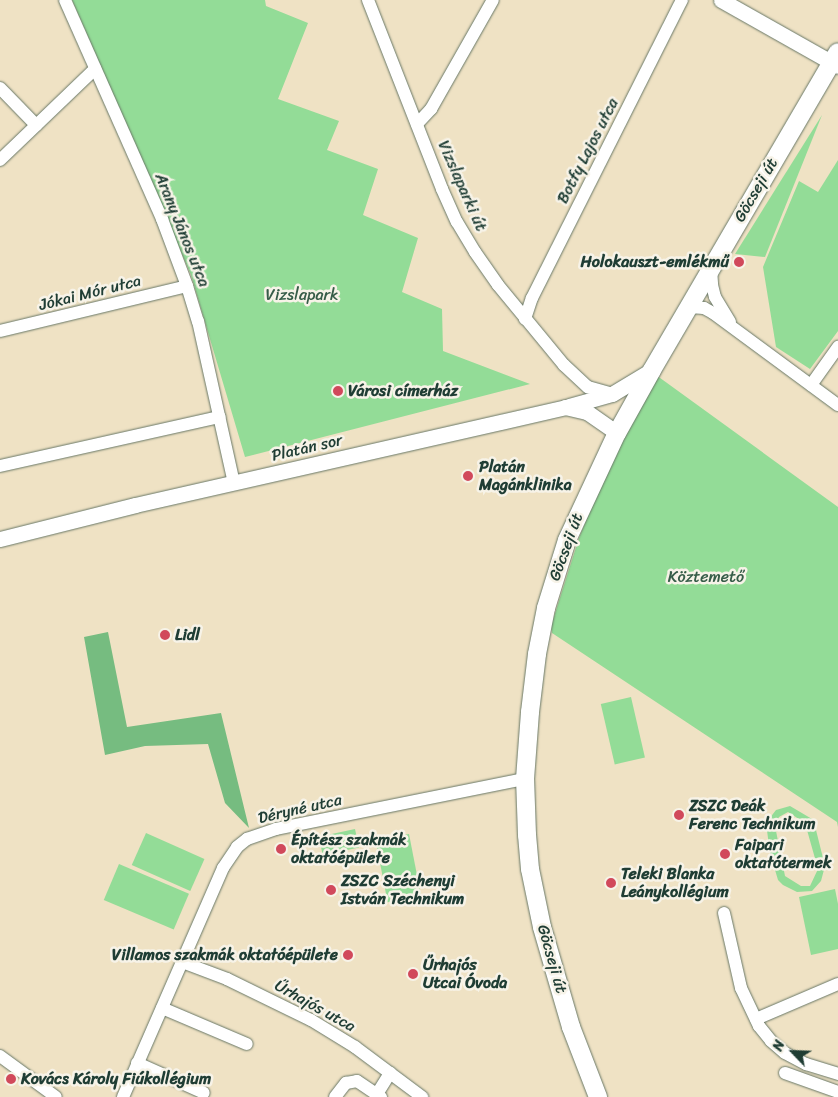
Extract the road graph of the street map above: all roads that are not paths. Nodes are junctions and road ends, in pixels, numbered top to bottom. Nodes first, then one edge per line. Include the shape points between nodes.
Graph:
1 (65, 0) edge
2 (368, 0) edge
3 (493, 0) edge
4 (682, 0) edge
5 (722, 0) edge
6 (836, 60) edge
7 (95, 69) junction
8 (0, 88) edge
9 (417, 124) junction
10 (36, 125) junction
11 (0, 160) edge
12 (711, 269) junction
13 (188, 286) junction
14 (689, 307) junction
15 (526, 319) junction
16 (732, 326) junction
17 (0, 331) edge
18 (838, 347) edge
19 (652, 370) junction
20 (811, 385) junction
21 (612, 394) junction
22 (838, 405) edge
23 (565, 407) junction
24 (220, 417) junction
25 (617, 433) junction
26 (0, 466) edge
27 (234, 484) junction
28 (0, 539) edge
29 (525, 779) junction
30 (724, 913) dead end
31 (182, 962) junction
32 (838, 984) edge
33 (162, 1008) junction
34 (756, 1019) junction
35 (247, 1044) dead end
36 (0, 1056) edge
37 (137, 1063) junction
38 (390, 1073) junction
39 (785, 1073) dead end
40 (838, 1074) edge
41 (838, 1092) edge
42 (204, 1093) dead end
43 (379, 1095) edge
44 (56, 1097) edge
45 (122, 1097) edge
46 (335, 1097) edge
47 (422, 1097) edge
48 (598, 1097) edge

1 - 7 street, Arany János utca
2 - 9 street, Vizslaparki út
3 - 9 street via 431,109
4 - 15 street, Botfy Lajos utca via 532,298
5 - 6 street
6 - 12 main road, Göcseji út
7 - 10 street
7 - 13 street, Arany János utca
8 - 10 street
9 - 15 street, Vizslaparki út via 457,222 498,285
10 - 11 street
12 - 14 main road, Göcseji út
12 - 16 street via 715,297
13 - 17 street, Jókai Mór utca
13 - 24 street, Arany János utca
14 - 16 street via 704,308
14 - 19 main road, Göcseji út
15 - 21 street, Vizslaparki út via 582,382
16 - 20 street
18 - 20 street
19 - 21 street
19 - 25 main road, Göcseji út
20 - 22 street
21 - 23 street
23 - 25 street, Platán sor via 587,412
23 - 27 street, Platán sor
24 - 26 street
24 - 27 street, Arany János utca
25 - 29 main road, Göcseji út via 561,556 546,608 532,687
27 - 28 street, Platán sor
29 - 31 street, Déryné utca via 276,829 247,839 237,847 223,868
29 - 48 main road, Göcseji út via 530,869 542,927 571,1026
30 - 34 street via 742,988
31 - 33 street, Déryné utca
31 - 38 street, Űrhajós utca via 290,1008 355,1047
32 - 34 street
33 - 35 street
33 - 37 street, Déryné utca
34 - 40 street via 772,1042 785,1053
36 - 44 street
37 - 42 street
37 - 45 street, Déryné utca
38 - 43 street
38 - 47 street, Űrhajós utca
39 - 41 street
43 - 46 street via 357,1081 346,1083

